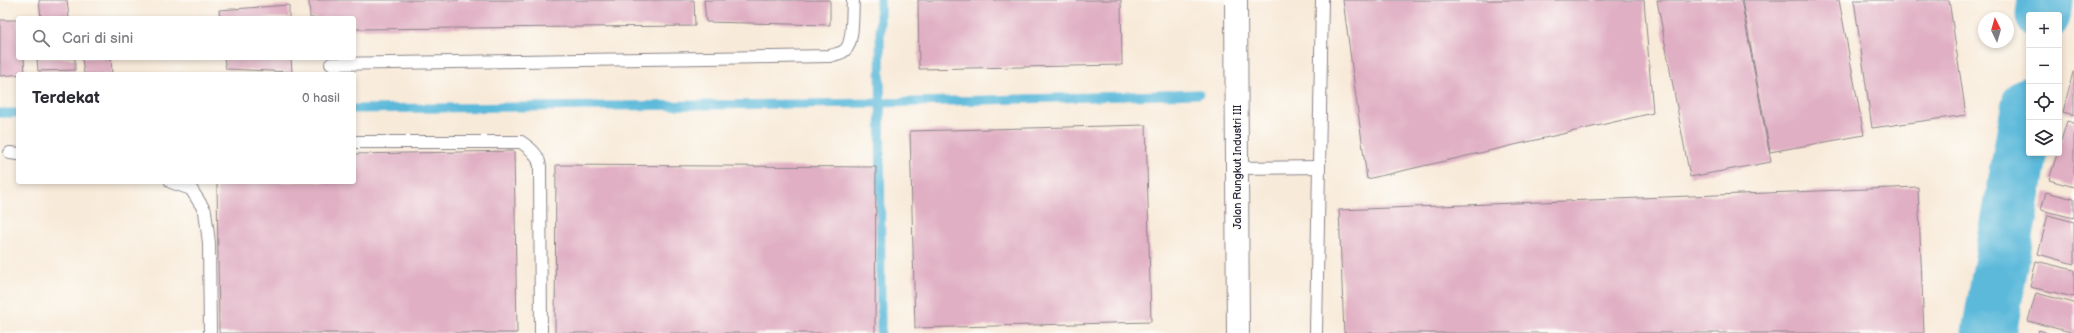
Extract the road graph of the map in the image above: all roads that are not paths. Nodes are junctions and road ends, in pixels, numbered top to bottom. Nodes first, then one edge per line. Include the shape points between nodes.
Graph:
1 (853, 0) edge
2 (1236, 0) edge
3 (1322, 0) edge
4 (331, 64) dead end
5 (356, 142) edge
6 (1319, 167) junction
7 (1237, 168) junction
8 (177, 184) edge
9 (210, 333) edge
10 (541, 333) edge
11 (1238, 333) edge
12 (1316, 333) edge

1 - 4 lane via 848,48 830,56
2 - 7 street, Jalan Rungkut Industri III
3 - 6 lane
5 - 10 lane via 521,142 531,148 538,157 540,166
6 - 7 lane
6 - 12 lane
7 - 11 street, Jalan Rungkut Industri III
8 - 9 lane via 191,189 205,211 209,243

